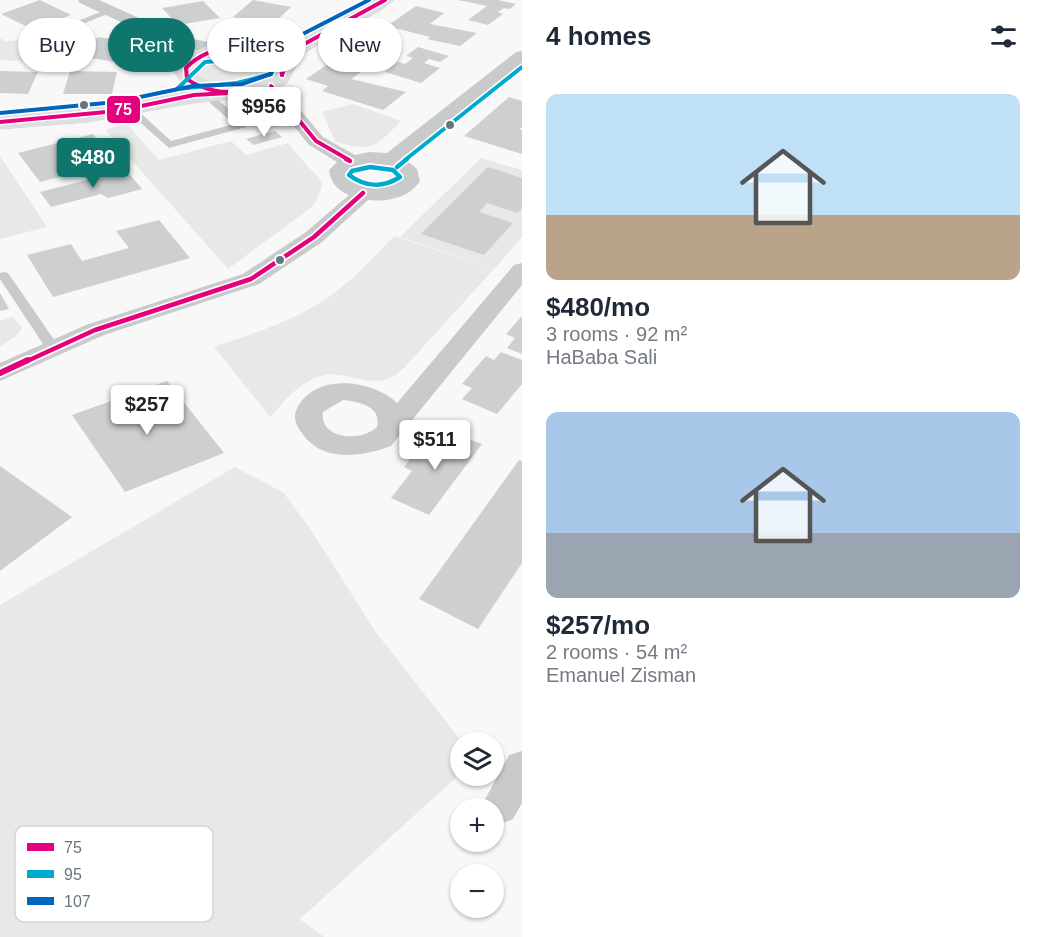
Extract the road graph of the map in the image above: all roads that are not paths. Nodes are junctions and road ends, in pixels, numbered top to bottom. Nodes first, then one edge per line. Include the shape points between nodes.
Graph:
1 (354, 0) edge
2 (385, 0) edge
3 (105, 5) edge
4 (79, 18) edge
5 (131, 18) edge
6 (306, 27) edge
7 (522, 56) edge
8 (181, 72) edge
9 (187, 72) edge
10 (278, 72) edge
11 (277, 78) junction
12 (219, 94) junction
13 (129, 108) junction
14 (0, 110) edge
15 (0, 122) edge
16 (391, 160) junction
17 (350, 162) junction
18 (363, 193) junction
19 (522, 270) edge
20 (4, 276) dead end
21 (52, 347) junction
22 (0, 373) edge
23 (433, 380) junction
24 (370, 394) junction
25 (391, 428) junction
26 (522, 767) edge
27 (504, 800) edge

1 - 6 street
2 - 11 street via 299,46
3 - 4 lane
3 - 5 street
7 - 16 street
8 - 14 street via 157,89 111,100
9 - 12 street via 188,80
10 - 11 street
11 - 12 street via 243,93
11 - 17 street via 316,141
12 - 13 street
12 - 13 lane via 213,101 242,125 169,145
13 - 15 street
16 - 17 street via 369,158
16 - 18 street via 407,169 410,181 405,187 387,194
17 - 18 street via 338,172 339,178
18 - 21 street via 314,237 251,279
19 - 23 street
20 - 21 lane
21 - 22 street
23 - 24 street via 407,391
23 - 25 street
24 - 25 street via 389,409 393,418
24 - 25 street via 342,391 318,400 311,408 312,428 332,443 357,447 383,439
26 - 27 street

